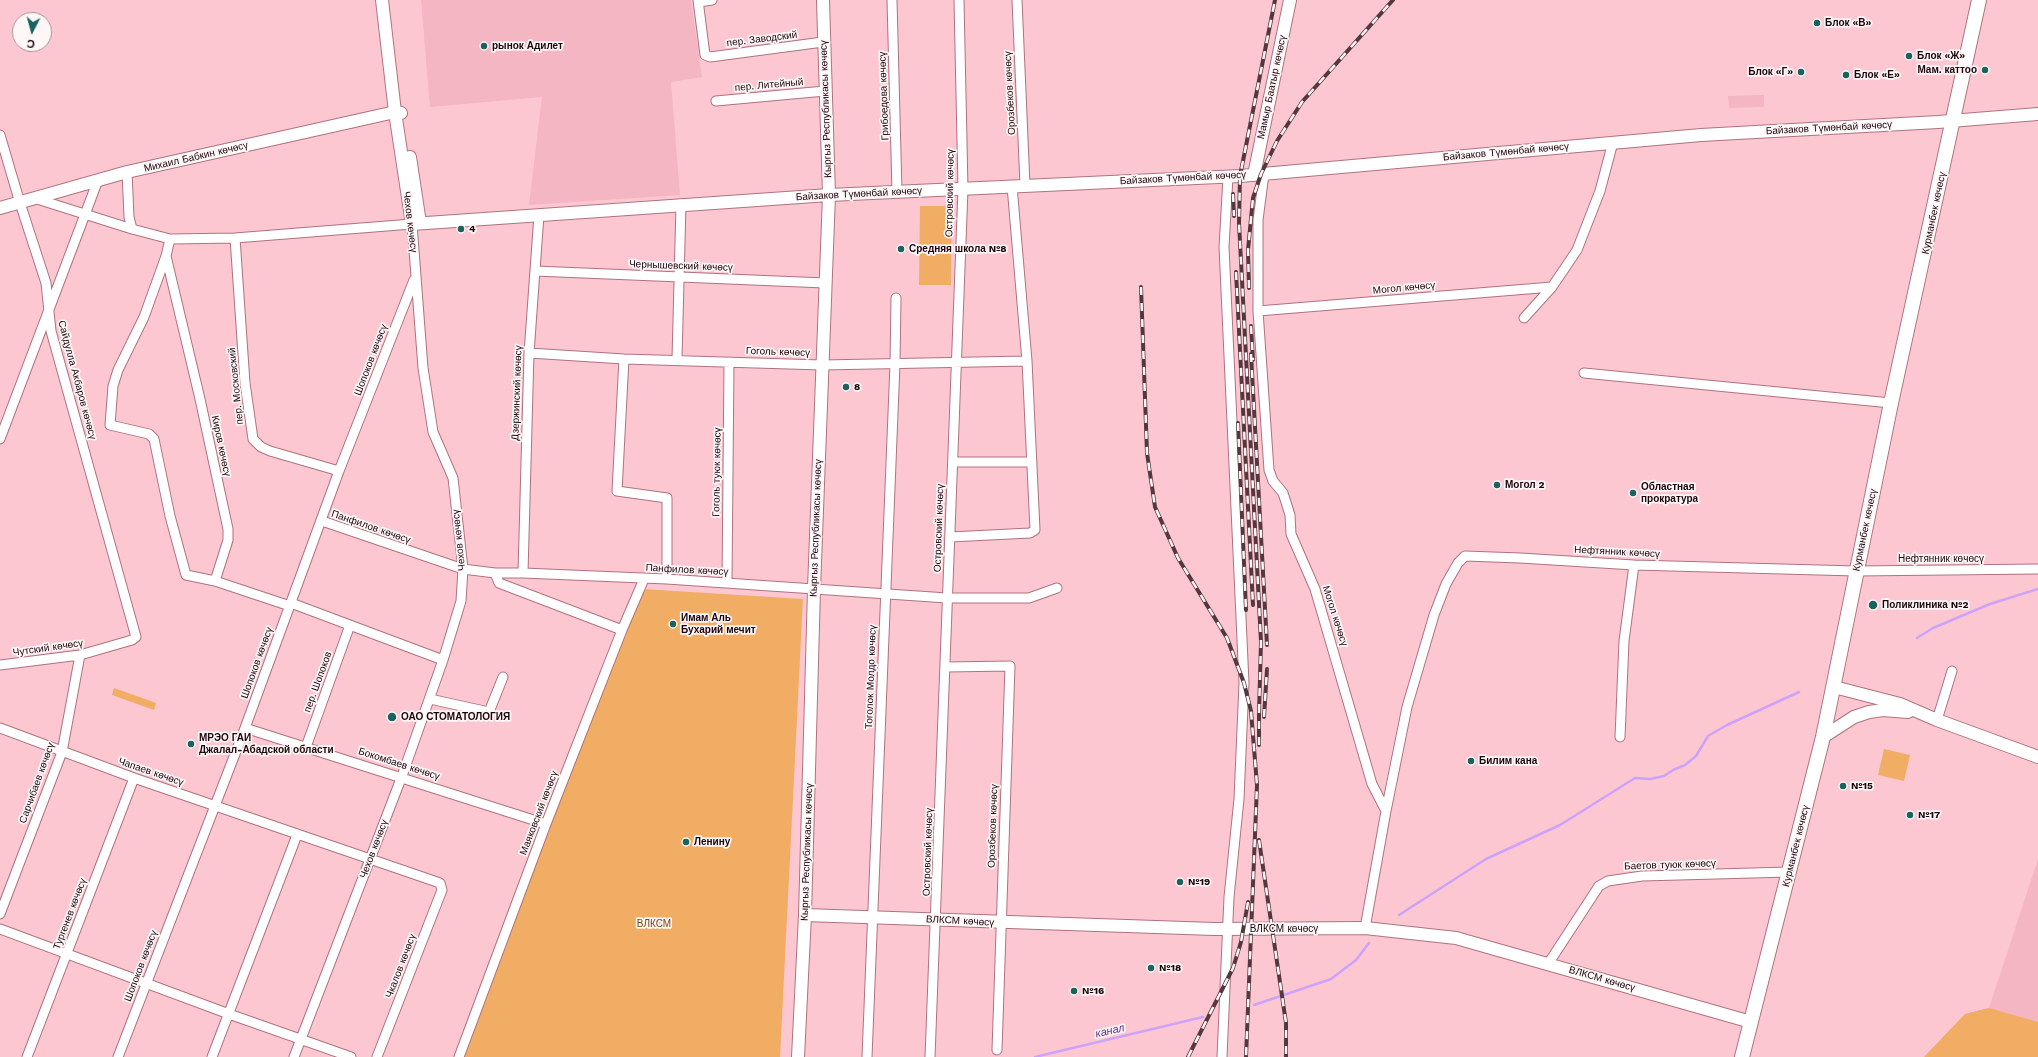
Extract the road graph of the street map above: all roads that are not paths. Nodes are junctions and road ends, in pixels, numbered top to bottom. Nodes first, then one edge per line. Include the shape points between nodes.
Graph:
1 (382, 0) edge
2 (389, 0) edge
3 (712, 0) edge
4 (823, 0) edge
5 (892, 0) edge
6 (959, 0) edge
7 (1016, 0) edge
8 (1290, 0) edge
9 (1979, 0) edge
10 (698, 1) edge
11 (823, 42) junction
12 (825, 91) junction
13 (716, 101) dead end
14 (399, 113) junction
15 (2038, 114) edge
16 (1954, 121) junction
17 (0, 135) edge
18 (1613, 142) junction
19 (127, 172) junction
20 (1259, 174) junction
21 (1228, 177) junction
22 (98, 180) junction
23 (1012, 186) junction
24 (1025, 186) junction
25 (962, 189) junction
26 (897, 192) junction
27 (829, 194) junction
28 (37, 199) junction
29 (20, 203) junction
30 (681, 204) junction
31 (0, 208) edge
32 (85, 215) junction
33 (539, 215) junction
34 (416, 224) junction
35 (132, 229) junction
36 (235, 238) junction
37 (170, 239) junction
38 (166, 256) junction
39 (536, 271) junction
40 (680, 276) junction
41 (415, 277) junction
42 (825, 283) junction
43 (1552, 287) junction
44 (896, 298) dead end
45 (49, 308) junction
46 (1258, 311) junction
47 (1524, 318) dead end
48 (529, 354) junction
49 (624, 359) junction
50 (677, 359) junction
51 (1027, 361) junction
52 (729, 362) junction
53 (956, 363) junction
54 (895, 364) junction
55 (822, 365) junction
56 (1584, 373) dead end
57 (1891, 403) junction
58 (0, 439) edge
59 (953, 462) junction
60 (1032, 462) junction
61 (339, 471) junction
62 (322, 521) junction
63 (950, 537) junction
64 (1634, 565) junction
65 (463, 569) junction
66 (2038, 569) edge
67 (1856, 571) junction
68 (495, 573) junction
69 (523, 573) junction
70 (644, 579) junction
71 (667, 579) junction
72 (215, 582) junction
73 (727, 583) junction
74 (1057, 588) dead end
75 (814, 589) junction
76 (886, 595) junction
77 (948, 598) junction
78 (290, 605) junction
79 (350, 625) junction
80 (134, 630) joint
81 (622, 630) junction
82 (80, 655) junction
83 (443, 660) junction
84 (0, 666) edge
85 (946, 667) junction
86 (1952, 671) dead end
87 (502, 678) dead end
88 (1834, 687) junction
89 (430, 699) junction
90 (1921, 714) junction
91 (1937, 720) junction
92 (0, 728) edge
93 (245, 728) junction
94 (1823, 737) junction
95 (1620, 738) dead end
96 (306, 747) junction
97 (62, 752) junction
98 (2038, 757) edge
99 (402, 776) junction
100 (134, 778) junction
101 (216, 806) junction
102 (1386, 811) junction
103 (546, 824) junction
104 (297, 835) junction
105 (370, 860) junction
106 (1790, 872) junction
107 (440, 883) joint
108 (0, 914) edge
109 (805, 915) junction
110 (872, 917) junction
111 (936, 919) junction
112 (1000, 923) junction
113 (1365, 928) junction
114 (0, 929) edge
115 (1227, 929) junction
116 (66, 954) junction
117 (1548, 964) junction
118 (146, 984) junction
119 (229, 1014) junction
120 (1752, 1022) junction
121 (301, 1039) junction
122 (997, 1050) dead end
123 (27, 1057) edge
124 (118, 1057) edge
125 (212, 1057) edge
126 (294, 1057) edge
127 (351, 1057) edge
128 (377, 1057) edge
129 (458, 1057) edge
130 (798, 1057) edge
131 (867, 1057) edge
132 (930, 1057) edge
133 (1222, 1057) edge
134 (1742, 1057) edge

1 - 14 main road, Чехов көчөсү
2 - 14 main road, Чехов көчөсү
3 - 10 street
4 - 11 main road, Кыргыз Республикасы көчөсү
5 - 26 street, Грибоедова көчөсү
6 - 25 street, Островский көчөсү
7 - 24 street, Орозбеков көчөсү
8 - 20 main road, Мамыр Баатыр көчөсү
9 - 16 main road, Курманбек көчөсү
10 - 11 street, пер. Заводский via 705,55 710,57
11 - 12 main road, Кыргыз Республикасы көчөсү
12 - 13 street, пер. Литейный
12 - 27 main road, Кыргыз Республикасы көчөсү
14 - 19 main road, Михаил Бабкин көчөсү
14 - 34 main road, Чехов көчөсү
15 - 16 main road, Байзаков Түмөнбай көчөсү
16 - 18 main road, Байзаков Түмөнбай көчөсү
16 - 57 main road, Курманбек көчөсү
17 - 29 street, Сайдулла Акбаров көчөсү
18 - 20 main road, Байзаков Түмөнбай көчөсү
18 - 43 street via 1600,191 1577,250
19 - 22 main road, Михаил Бабкин көчөсү
19 - 35 street
20 - 21 main road, Байзаков Түмөнбай көчөсү
20 - 46 street, Могол көчөсү
21 - 24 main road, Байзаков Түмөнбай көчөсү
21 - 115 street via 1224,247 1244,683 1239,799
22 - 28 main road, Михаил Бабкин көчөсү
22 - 32 street
23 - 24 main road, Байзаков Түмөнбай көчөсү
23 - 25 main road, Байзаков Түмөнбай көчөсү
23 - 51 street
25 - 26 main road, Байзаков Түмөнбай көчөсү
25 - 53 street, Островский көчөсү
26 - 27 main road, Байзаков Түмөнбай көчөсү
27 - 30 main road, Байзаков Түмөнбай көчөсү
27 - 42 main road, Кыргыз Республикасы көчөсү
28 - 29 main road, Михаил Бабкин көчөсү
28 - 32 street
29 - 31 main road, Михаил Бабкин көчөсү
29 - 45 street, Сайдулла Акбаров көчөсү via 46,283
30 - 33 main road, Байзаков Түмөнбай көчөсү
30 - 40 street
32 - 35 street
32 - 45 street
33 - 34 main road, Байзаков Түмөнбай көчөсү
33 - 39 street, Дзержинский көчөсү
34 - 36 street
34 - 41 street, Чехов көчөсү
35 - 37 street
36 - 37 street
36 - 61 street, пер. Московский via 245,383 253,439 270,451
37 - 38 street, Киров көчөсү
38 - 72 street, Киров көчөсү via 228,529 228,540
38 - 72 street via 144,317 118,370 113,386 110,426 149,434 154,439 170,516 186,575
39 - 40 street, Чернышевский көчөсү
39 - 48 street, Дзержинский көчөсү
40 - 42 street, Чернышевский көчөсү
40 - 50 street
41 - 61 street, Шопоков көчөсү
41 - 65 street, Чехов көчөсү via 422,368 433,432 453,478
42 - 55 main road, Кыргыз Республикасы көчөсү
43 - 46 street, Могол көчөсү
43 - 47 street
44 - 54 street, Тоголок Молдо көчөсү
45 - 58 street
45 - 80 street, Сайдулла Акбаров көчөсү via 51,331
46 - 102 street, Могол көчөсү via 1269,470 1273,481 1283,493 1290,515 1292,534 1315,588 1372,784
48 - 49 street, Гоголь көчөсү
48 - 69 street, Дзержинский көчөсү
49 - 50 street, Гоголь көчөсү
49 - 71 street via 617,491 667,498
50 - 52 street, Гоголь көчөсү
51 - 53 street, Гоголь көчөсү
51 - 60 street
52 - 55 street, Гоголь көчөсү
52 - 73 street, Гоголь туюк көчөсү
53 - 54 street, Гоголь көчөсү
53 - 59 street, Островский көчөсү
54 - 55 street, Гоголь көчөсү
54 - 76 street, Тоголок Молдо көчөсү
55 - 75 main road, Кыргыз Республикасы көчөсү
56 - 57 street
57 - 67 main road, Курманбек көчөсү
59 - 60 street
59 - 63 street, Островский көчөсү
60 - 63 street via 1035,530 1030,533
61 - 62 street, Шопоков көчөсү
62 - 65 street, Панфилов көчөсү
62 - 78 street, Шопоков көчөсү
63 - 77 street, Островский көчөсү
64 - 67 street, Нефтянник көчөсү
64 - 95 street via 1624,641
64 - 102 street, Нефтянник көчөсү via 1465,556 1446,584 1432,622 1407,707
65 - 68 street, Панфилов көчөсү
65 - 83 street, Чехов көчөсү via 461,601
66 - 67 street, Нефтянник көчөсү
67 - 88 main road, Курманбек көчөсү
68 - 69 street, Панфилов көчөсү
68 - 81 street via 499,584
69 - 70 street, Панфилов көчөсү
70 - 71 street, Панфилов көчөсү
70 - 81 street, Маяковский көчөсү
71 - 73 street, Панфилов көчөсү
72 - 78 street
73 - 75 street, Панфилов көчөсү
74 - 77 street, Панфилов көчөсү via 1029,598
75 - 76 street, Панфилов көчөсү
75 - 109 main road, Кыргыз Республикасы көчөсү
76 - 77 street, Панфилов көчөсү
76 - 110 street, Тоголок Молдо көчөсү
77 - 85 street, Островский көчөсү
78 - 79 street
78 - 93 street, Шопоков көчөсү
79 - 83 street
79 - 96 street, пер. Шопоков
80 - 82 street, Чутский көчөсү via 136,637 132,640
81 - 103 street, Маяковский көчөсү
82 - 84 street, Чутский көчөсү
82 - 97 street, Сарчибаев көчөсү
83 - 89 street, Чехов көчөсү
85 - 111 street, Островский көчөсү
85 - 112 street, Орозбеков көчөсү via 1010,666
86 - 91 street
87 - 89 street via 489,712
88 - 90 main road via 1900,704
88 - 94 main road, Курманбек көчөсү
89 - 99 street, Чехов көчөсү
90 - 91 main road
90 - 94 main road via 1883,710 1869,712
91 - 98 main road
92 - 97 street, Чапаев көчөсү
93 - 96 street, Бокомбаев көчөсү
93 - 101 street, Шопоков көчөсү
94 - 106 main road, Курманбек көчөсү
96 - 99 street, Бокомбаев көчөсү
97 - 100 street, Чапаев көчөсү
97 - 108 street, Сарчибаев көчөсү
99 - 103 street, Бокомбаев көчөсү
99 - 105 street, Чехов көчөсү
100 - 101 street, Чапаев көчөсү
100 - 116 street, Тургенев көчөсү
101 - 104 street, Чапаев көчөсү
101 - 118 street, Шопоков көчөсү
102 - 113 street
103 - 129 street, Маяковский көчөсү
104 - 105 street, Чапаев көчөсү
104 - 119 street
105 - 107 street, Чапаев көчөсү
105 - 121 street, Чехов көчөсү
106 - 117 street, Баетов туюк көчөсү via 1642,876 1608,881 1599,886
106 - 120 main road, Курманбек көчөсү
107 - 128 street, Чкалов көчөсү via 442,890
109 - 110 main road, ВЛКСМ көчөсү
109 - 130 main road, Кыргыз Республикасы көчөсү
110 - 111 main road, ВЛКСМ көчөсү
110 - 131 street, Тоголок Молдо көчөсү
111 - 112 main road, ВЛКСМ көчөсү
111 - 132 street, Островский көчөсү
112 - 115 main road, ВЛКСМ көчөсү
112 - 122 street, Орозбеков көчөсү
113 - 115 main road, ВЛКСМ көчөсү
113 - 117 main road, ВЛКСМ көчөсү via 1456,938
114 - 116 street
115 - 133 street
116 - 118 street
116 - 123 street, Тургенев көчөсү
117 - 120 main road, ВЛКСМ көчөсү
118 - 119 street
118 - 124 street, Шопоков көчөсү
119 - 121 street
119 - 125 street
120 - 134 main road, Курманбек көчөсү
121 - 126 street, Чехов көчөсү
121 - 127 street

